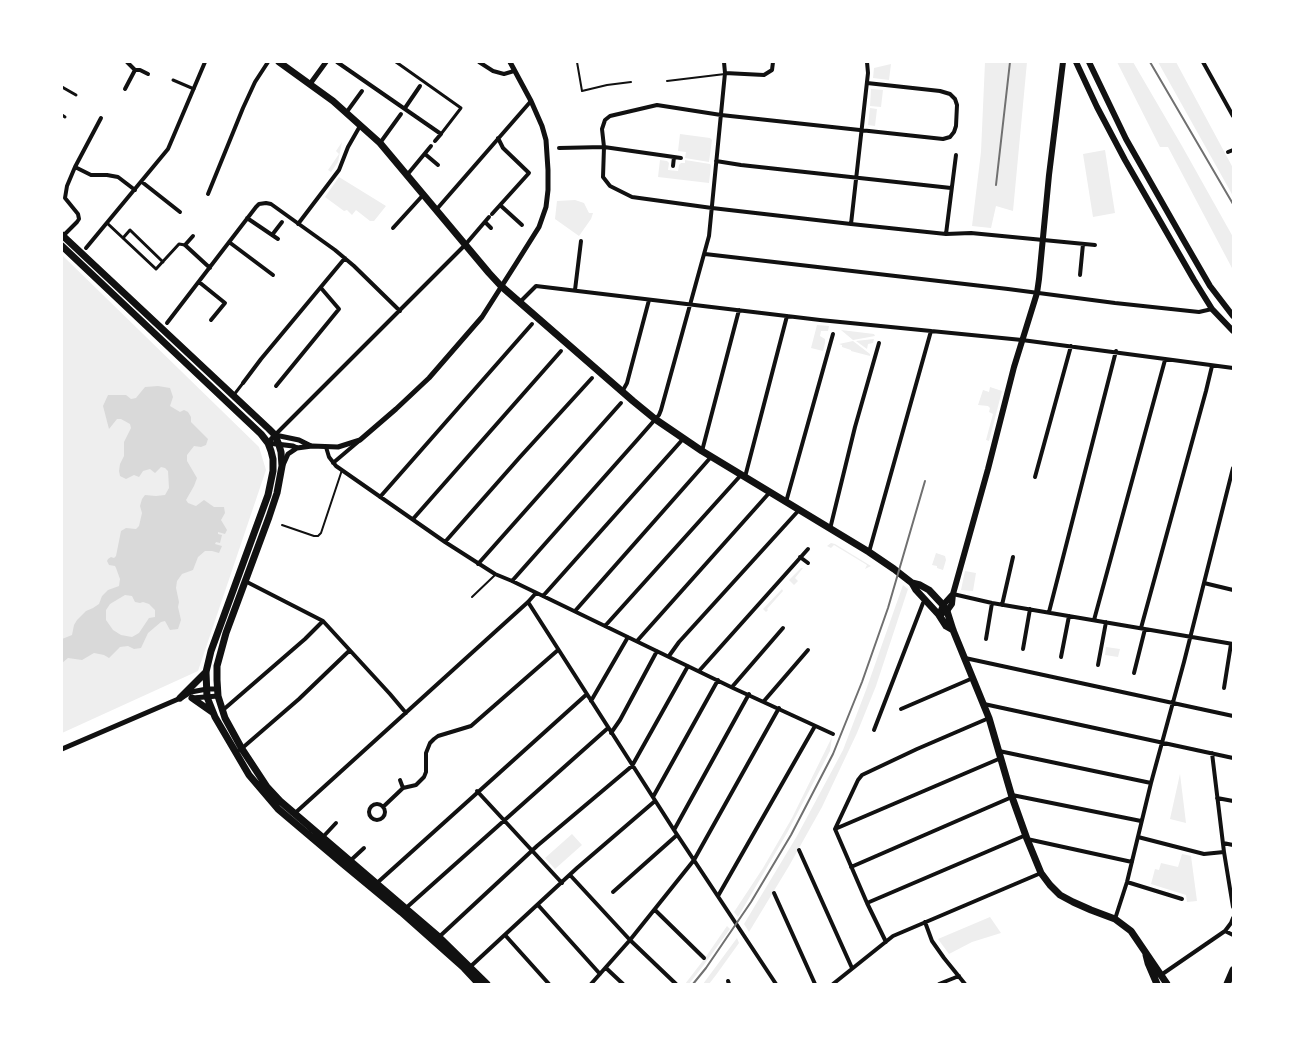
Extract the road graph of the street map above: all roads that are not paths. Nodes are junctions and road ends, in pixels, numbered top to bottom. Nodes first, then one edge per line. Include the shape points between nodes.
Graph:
1 (127, 62) edge
2 (205, 62) edge
3 (268, 62) edge
4 (279, 62) edge
5 (326, 62) edge
6 (337, 62) edge
7 (396, 62) edge
8 (479, 62) edge
9 (510, 62) edge
10 (577, 62) edge
11 (724, 62) edge
12 (773, 62) edge
13 (867, 62) edge
14 (1075, 62) edge
15 (1088, 62) edge
16 (1203, 62) edge
17 (1063, 63) edge
18 (136, 70) junction
19 (514, 71) junction
20 (725, 73) junction
21 (148, 74) dead end
22 (173, 80) dead end
23 (666, 81) dead end
24 (423, 82) junction
25 (630, 82) dead end
26 (867, 83) junction
27 (310, 84) junction
28 (420, 86) joint
29 (62, 87) edge
30 (125, 89) dead end
31 (194, 89) junction
32 (362, 91) dead end
33 (76, 95) dead end
34 (531, 101) junction
35 (405, 108) junction
36 (1233, 108) edge
37 (346, 113) junction
38 (400, 114) dead end
39 (721, 115) junction
40 (1232, 115) edge
41 (101, 118) dead end
42 (360, 126) junction
43 (861, 131) junction
44 (441, 134) junction
45 (498, 138) junction
46 (435, 141) dead end
47 (380, 143) junction
48 (431, 146) dead end
49 (604, 147) junction
50 (559, 148) dead end
51 (1233, 150) edge
52 (1228, 152) dead end
53 (425, 154) junction
54 (956, 155) dead end
55 (674, 157) junction
56 (681, 158) dead end
57 (716, 161) junction
58 (438, 165) dead end
59 (673, 166) dead end
60 (75, 167) junction
61 (407, 175) junction
62 (856, 177) junction
63 (142, 182) junction
64 (952, 188) junction
65 (135, 190) junction
66 (208, 194) dead end
67 (424, 194) junction
68 (500, 205) junction
69 (712, 208) junction
70 (436, 210) junction
71 (180, 212) dead end
72 (248, 218) junction
73 (282, 222) dead end
74 (485, 222) junction
75 (106, 223) junction
76 (298, 224) junction
77 (851, 224) junction
78 (522, 225) dead end
79 (393, 228) dead end
80 (491, 228) dead end
81 (946, 234) junction
82 (272, 235) junction
83 (62, 236) edge
84 (193, 236) dead end
85 (123, 238) junction
86 (278, 239) dead end
87 (581, 241) dead end
88 (1043, 241) junction
89 (230, 242) junction
90 (1083, 244) junction
91 (185, 245) junction
92 (465, 245) junction
93 (1095, 245) dead end
94 (62, 246) edge
95 (86, 248) dead end
96 (704, 254) junction
97 (345, 258) junction
98 (163, 262) junction
99 (210, 268) junction
100 (273, 275) dead end
101 (1080, 275) dead end
102 (199, 282) junction
103 (501, 286) junction
104 (321, 288) junction
105 (575, 290) junction
106 (1036, 293) junction
107 (649, 300) junction
108 (520, 302) junction
109 (690, 305) junction
110 (1212, 309) junction
111 (400, 310) junction
112 (739, 310) junction
113 (787, 316) junction
114 (1233, 316) edge
115 (211, 320) dead end
116 (167, 323) dead end
117 (532, 324) dead end
118 (931, 331) junction
119 (1233, 331) edge
120 (833, 334) dead end
121 (1022, 340) junction
122 (879, 343) dead end
123 (1071, 346) junction
124 (562, 351) dead end
125 (1116, 352) junction
126 (1165, 360) junction
127 (1212, 366) junction
128 (1233, 368) edge
129 (592, 378) dead end
130 (243, 383) joint
131 (276, 386) dead end
132 (622, 392) junction
133 (233, 396) junction
134 (621, 403) dead end
135 (655, 419) junction
136 (275, 435) junction
137 (683, 439) junction
138 (360, 440) junction
139 (268, 443) junction
140 (279, 445) junction
141 (312, 446) junction
142 (326, 447) junction
143 (296, 448) junction
144 (702, 451) junction
145 (711, 457) junction
146 (333, 463) junction
147 (282, 466) junction
148 (1233, 468) edge
149 (342, 470) junction
150 (743, 476) junction
151 (1035, 477) dead end
152 (770, 492) junction
153 (380, 497) junction
154 (786, 502) junction
155 (799, 510) junction
156 (413, 519) junction
157 (282, 525) dead end
158 (830, 529) junction
159 (445, 542) junction
160 (808, 549) dead end
161 (869, 552) junction
162 (800, 557) junction
163 (1013, 557) dead end
164 (478, 564) junction
165 (808, 564) dead end
166 (495, 574) junction
167 (242, 579) junction
168 (512, 581) junction
169 (910, 581) junction
170 (1204, 583) junction
171 (1233, 590) edge
172 (536, 593) junction
173 (953, 594) junction
174 (543, 596) junction
175 (472, 597) dead end
176 (925, 599) junction
177 (528, 602) junction
178 (992, 603) junction
179 (1002, 605) junction
180 (945, 608) junction
181 (1030, 609) junction
182 (575, 611) junction
183 (1049, 612) junction
184 (939, 614) junction
185 (1068, 616) junction
186 (1094, 620) junction
187 (323, 621) junction
188 (1106, 622) junction
189 (605, 626) junction
190 (782, 628) dead end
191 (1143, 628) junction
192 (953, 630) junction
193 (628, 637) junction
194 (1191, 637) junction
195 (986, 639) dead end
196 (637, 641) junction
197 (1232, 644) edge
198 (1023, 649) dead end
199 (558, 650) junction
200 (808, 650) dead end
201 (350, 651) junction
202 (657, 651) junction
203 (669, 656) junction
204 (1061, 657) dead end
205 (965, 658) junction
206 (1098, 665) dead end
207 (688, 666) junction
208 (699, 671) junction
209 (206, 672) junction
210 (1134, 673) dead end
211 (973, 678) junction
212 (718, 680) junction
213 (732, 687) junction
214 (1224, 688) dead end
215 (207, 689) junction
216 (218, 692) junction
217 (587, 694) junction
218 (749, 694) junction
219 (208, 697) junction
220 (181, 698) junction
221 (192, 698) junction
222 (592, 701) junction
223 (764, 701) junction
224 (1173, 703) junction
225 (984, 704) junction
226 (779, 708) junction
227 (901, 709) dead end
228 (223, 710) junction
229 (214, 713) junction
230 (406, 713) junction
231 (1233, 716) edge
232 (989, 718) junction
233 (815, 726) junction
234 (608, 728) junction
235 (874, 730) dead end
236 (611, 733) junction
237 (833, 734) dead end
238 (1162, 743) junction
239 (62, 749) edge
240 (239, 751) junction
241 (1212, 753) junction
242 (1000, 754) junction
243 (1233, 758) edge
244 (632, 766) junction
245 (400, 780) dead end
246 (1151, 783) junction
247 (403, 788) junction
248 (477, 791) junction
249 (1012, 796) junction
250 (1217, 798) junction
251 (654, 799) junction
252 (1233, 802) edge
253 (383, 807) junction
254 (294, 814) junction
255 (503, 820) junction
256 (1142, 821) junction
257 (336, 823) dead end
258 (835, 829) junction
259 (674, 830) junction
260 (677, 835) junction
261 (1027, 837) junction
262 (1138, 837) junction
263 (322, 838) junction
264 (1223, 843) junction
265 (1233, 845) edge
266 (364, 848) dead end
267 (799, 850) dead end
268 (532, 852) junction
269 (1224, 852) junction
270 (694, 860) junction
271 (350, 861) junction
272 (1132, 862) junction
273 (851, 867) junction
274 (1041, 873) junction
275 (570, 875) junction
276 (562, 882) junction
277 (1127, 882) junction
278 (377, 883) junction
279 (613, 892) dead end
280 (774, 893) dead end
281 (718, 896) junction
282 (1182, 899) dead end
283 (867, 903) junction
284 (538, 905) junction
285 (1233, 907) edge
286 (406, 908) junction
287 (655, 910) junction
288 (1233, 918) edge
289 (1115, 919) junction
290 (925, 922) junction
291 (1232, 923) edge
292 (1225, 931) junction
293 (506, 935) junction
294 (1233, 935) edge
295 (439, 937) junction
296 (630, 940) junction
297 (886, 942) junction
298 (1145, 953) junction
299 (704, 958) dead end
300 (470, 967) junction
301 (606, 968) junction
302 (852, 968) junction
303 (1233, 970) edge
304 (600, 974) junction
305 (1161, 975) junction
306 (959, 976) junction
307 (479, 984) edge
308 (487, 984) edge
309 (549, 984) edge
310 (591, 984) edge
311 (623, 984) edge
312 (676, 984) edge
313 (776, 984) edge
314 (815, 984) edge
315 (833, 984) edge
316 (939, 984) edge
317 (965, 984) edge
318 (1157, 984) edge
319 (1167, 984) edge
320 (1227, 984) edge

1 - 18 street
2 - 31 street
3 - 66 street via 243,108
4 - 27 highway
5 - 27 street
6 - 35 street
7 - 24 street
8 - 19 street via 493,71 504,74
9 - 19 street
10 - 25 lane via 582,91
11 - 20 street
12 - 20 street via 772,70 764,75
13 - 26 street
14 - 110 main road via 1125,160
15 - 114 main road via 1137,159 1210,286
16 - 40 street
17 - 88 main road
18 - 21 street
18 - 30 street
19 - 34 street
20 - 23 lane
20 - 39 street
22 - 31 street
24 - 28 street
24 - 44 street via 461,108
26 - 43 street
26 - 43 street via 950,94 957,105 956,126 950,137 943,139
27 - 37 highway
28 - 35 street
29 - 33 street
31 - 63 street via 168,149
32 - 37 street
34 - 45 street
34 - 103 street via 546,140 546,207 539,227
35 - 44 street
36 - 40 street
37 - 42 highway
38 - 47 street
39 - 43 street
39 - 49 street via 657,105 610,116 605,120 602,129
39 - 57 street
41 - 60 street
42 - 47 highway
42 - 76 street via 338,170
43 - 62 street
44 - 46 street
45 - 68 street via 503,148 529,173
45 - 70 street
47 - 61 highway
48 - 53 street
49 - 50 street
49 - 55 street
49 - 69 street via 603,177 610,186 620,192 632,197
51 - 52 street
53 - 58 street
53 - 61 street
54 - 64 street
55 - 56 street
55 - 59 street
57 - 62 street
57 - 69 street
60 - 65 street via 91,175 118,177
60 - 83 street via 65,198 79,219
61 - 67 highway
62 - 64 street
62 - 77 street
63 - 65 street
63 - 71 street
64 - 81 street
65 - 75 street
67 - 70 highway
67 - 79 street
68 - 74 street
68 - 78 street
69 - 77 street
69 - 96 street
70 - 92 highway
72 - 76 street via 256,207 263,203 271,204
72 - 82 street
72 - 89 street
73 - 82 street
74 - 80 street
74 - 92 street
75 - 85 street
75 - 95 street
76 - 97 street
77 - 81 street
81 - 88 street via 972,233
82 - 86 street
83 - 133 highway
84 - 91 street
85 - 98 street via 156,269
85 - 98 street via 130,230
87 - 105 street
88 - 90 street
88 - 106 main road
89 - 99 street
89 - 100 street
90 - 93 street
90 - 101 street
91 - 98 street via 178,244
91 - 99 street
92 - 103 highway
92 - 111 street
94 - 139 highway
96 - 106 street
96 - 109 street
97 - 104 street
97 - 111 street
99 - 102 street
102 - 115 street via 225,303
102 - 116 street
103 - 108 highway
103 - 138 street via 479,321 429,378
104 - 130 street
104 - 131 street via 339,309
105 - 107 street
105 - 108 street via 536,286
106 - 110 street via 1199,312
106 - 121 main road
107 - 109 street
107 - 132 street via 628,383
108 - 132 highway
109 - 112 street
109 - 135 street via 659,415
110 - 119 main road
111 - 136 street
112 - 113 street
112 - 144 street
113 - 118 street
113 - 150 street
117 - 153 street
118 - 121 street
118 - 161 street
120 - 154 street
121 - 123 street
121 - 173 main road
122 - 158 street
123 - 125 street
123 - 151 street
124 - 156 street
125 - 126 street
125 - 183 street
126 - 127 street
126 - 186 street
127 - 128 street
127 - 191 street
129 - 159 street
130 - 133 street
132 - 135 highway
133 - 136 highway
134 - 164 street
135 - 137 highway
135 - 168 street
136 - 139 street
136 - 140 highway
136 - 141 street via 299,440
137 - 144 highway
137 - 174 street
138 - 142 street via 343,446
138 - 146 street
139 - 140 street
139 - 167 highway via 273,459 272,479
140 - 143 street
140 - 147 highway
141 - 142 street
141 - 143 street
142 - 146 street
143 - 147 street via 288,454
144 - 145 highway
145 - 150 highway
145 - 182 street
146 - 149 street
147 - 167 highway via 270,516
148 - 170 street
149 - 153 street
149 - 157 lane via 323,529 318,536
150 - 152 highway
150 - 189 street
152 - 154 highway
152 - 196 street
153 - 156 street
154 - 155 highway
155 - 158 highway
155 - 203 street
156 - 159 street
158 - 161 highway
159 - 164 street
160 - 162 street
161 - 169 highway
162 - 165 street
162 - 208 street
163 - 179 street
164 - 166 street
166 - 168 street
166 - 175 lane
167 - 187 street
167 - 209 highway via 211,651
167 - 216 highway via 220,654 217,671
168 - 172 street
169 - 176 highway
169 - 180 highway via 929,590
170 - 171 street
170 - 194 street
172 - 174 street
172 - 177 street
173 - 178 street
173 - 180 main road
174 - 182 street
176 - 184 highway
176 - 235 street
177 - 199 street
177 - 230 street
178 - 179 street
178 - 195 street
179 - 181 street
180 - 184 main road
180 - 192 highway
181 - 183 street
181 - 198 street
182 - 189 street
183 - 185 street
184 - 192 highway via 946,626
185 - 186 street
185 - 204 street
186 - 188 street
187 - 201 street
187 - 228 street
188 - 191 street
188 - 206 street
189 - 193 street
190 - 213 street
191 - 194 street
191 - 210 street
192 - 205 highway
193 - 196 street
193 - 222 street
194 - 197 street
194 - 224 street
196 - 202 street
197 - 214 street
199 - 217 street
199 - 247 street via 471,726 438,736 430,743 426,753 424,777 416,785
200 - 223 street
201 - 230 street
201 - 240 street
202 - 203 street
202 - 236 street
203 - 207 street
205 - 211 highway
205 - 224 street
207 - 208 street
207 - 244 street
208 - 212 street
209 - 215 highway
209 - 220 highway
211 - 225 highway
211 - 227 street
212 - 213 street
212 - 251 street
213 - 218 street
215 - 216 street
215 - 219 highway
215 - 220 street via 191,692
216 - 219 street
216 - 228 highway
217 - 222 street
217 - 248 street
218 - 223 street
218 - 259 street
219 - 221 street
219 - 229 highway
220 - 221 street
220 - 239 street
221 - 229 highway
222 - 234 street
223 - 226 street
224 - 231 street
224 - 238 street
225 - 232 highway
225 - 238 street
226 - 233 street
226 - 270 street
228 - 240 highway
229 - 240 highway
230 - 254 street
232 - 242 highway
232 - 258 street via 862,775
233 - 237 street
233 - 281 street
234 - 236 street
234 - 255 street
236 - 244 street
238 - 241 street
238 - 246 street
240 - 254 highway via 267,787
240 - 307 highway via 249,775 278,809 401,912
241 - 243 street
241 - 250 street
242 - 246 street
242 - 249 highway
242 - 258 street
244 - 251 street
244 - 268 street
245 - 247 street
246 - 256 street
247 - 253 street
248 - 255 street
248 - 278 street
249 - 256 street
249 - 261 highway
249 - 273 street
250 - 252 street
250 - 264 street
251 - 259 street
251 - 275 street
253 - 253 street via 385,811 382,818 378,820 370,817 369,809 372,806 380,804
254 - 263 highway
255 - 268 street
255 - 286 street
256 - 262 street
257 - 263 street
258 - 273 street
259 - 260 street
260 - 270 street
260 - 279 street
261 - 272 street
261 - 274 highway
261 - 283 street
262 - 269 street via 1204,854
262 - 272 street
263 - 271 highway
264 - 265 street
264 - 269 street
266 - 271 street
267 - 302 street
268 - 276 street
268 - 295 street
269 - 285 street
270 - 281 street
270 - 287 street
271 - 278 highway
272 - 277 street
273 - 283 street
274 - 289 highway via 1060,895
274 - 290 street
275 - 276 street
275 - 296 street
276 - 284 street
277 - 282 street
277 - 289 street
278 - 286 highway
280 - 314 street
281 - 313 street
283 - 297 street
284 - 293 street
284 - 304 street
286 - 295 highway
287 - 296 street
287 - 299 street
288 - 291 street
289 - 298 highway via 1131,932
290 - 297 street via 893,936
290 - 306 street via 932,941
291 - 292 street
292 - 294 street
292 - 305 street
293 - 300 street
293 - 309 street
295 - 300 highway
296 - 301 street
296 - 312 street
297 - 302 street
298 - 305 highway
298 - 318 highway
300 - 308 highway
301 - 304 street
301 - 311 street
302 - 315 street
303 - 320 highway
304 - 310 street
305 - 319 highway
306 - 316 street
306 - 317 street

